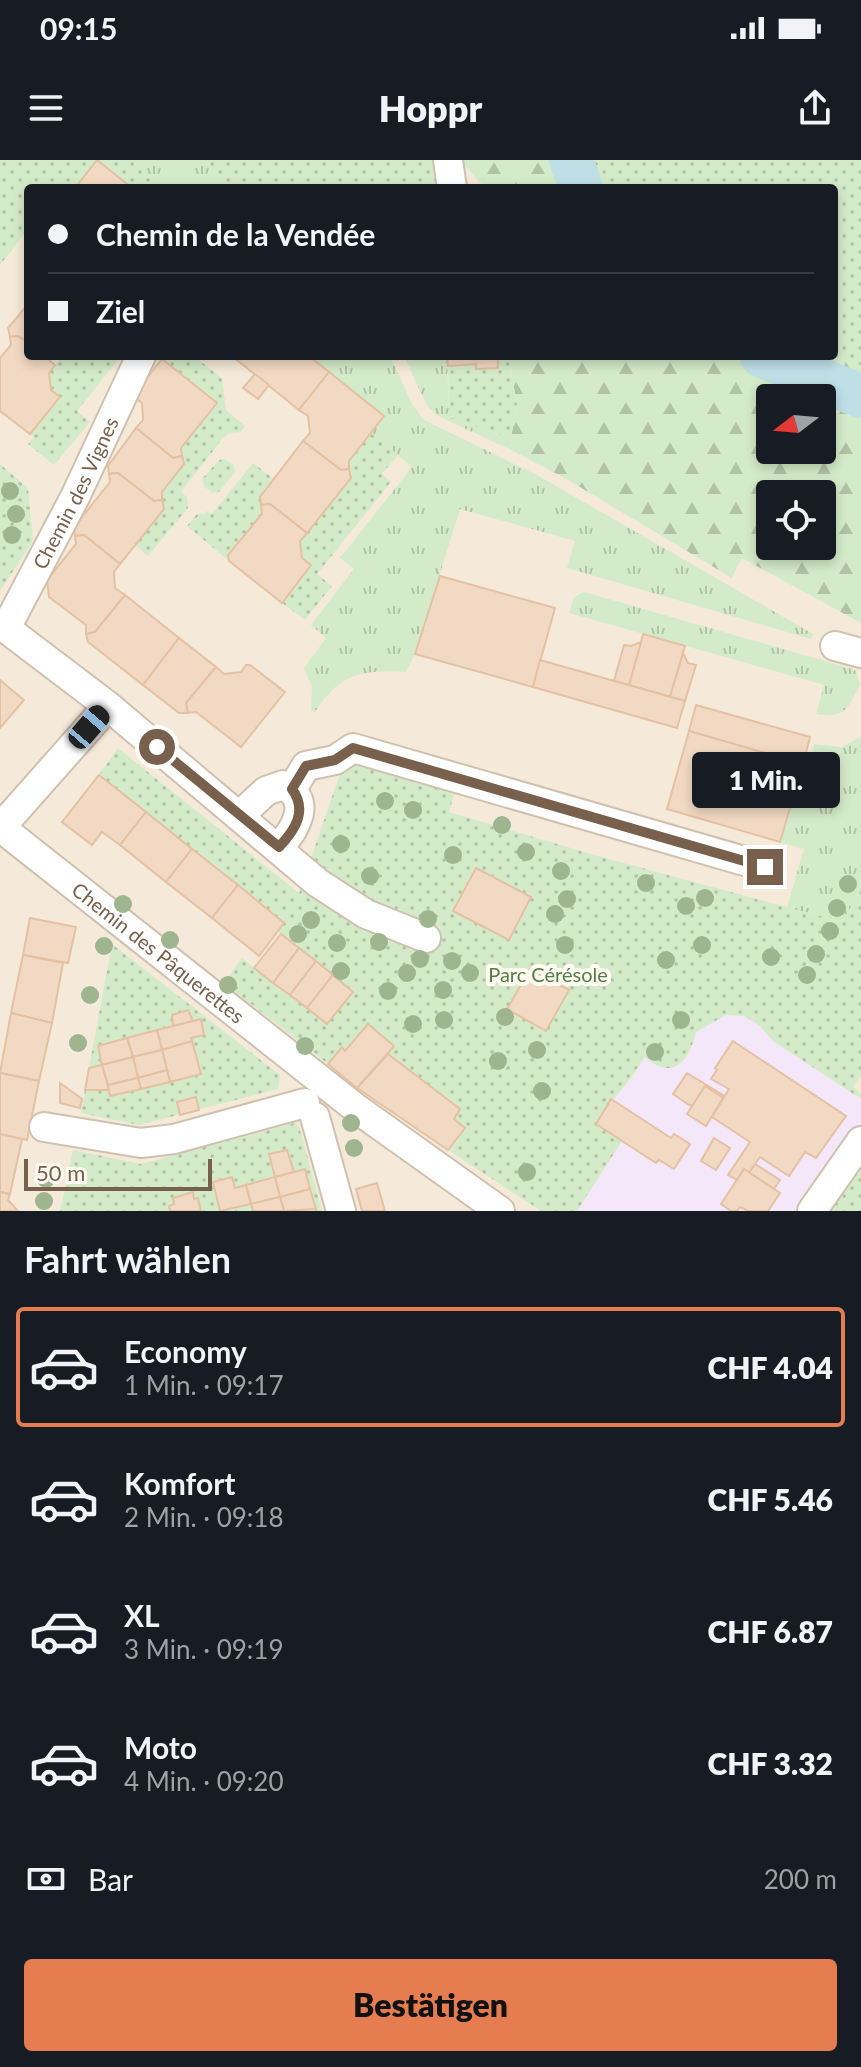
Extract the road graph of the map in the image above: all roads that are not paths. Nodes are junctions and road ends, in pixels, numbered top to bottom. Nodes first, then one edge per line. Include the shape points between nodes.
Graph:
1 (448, 160) edge
2 (451, 184) edge
3 (139, 360) edge
4 (3, 626) edge
5 (108, 706) junction
6 (292, 789) junction
7 (240, 815) junction
8 (0, 827) edge
9 (286, 855) junction
10 (765, 867) dead end
11 (426, 938) dead end
12 (319, 1077) junction
13 (344, 1098) junction
14 (310, 1110) junction
15 (44, 1127) dead end
16 (861, 1141) edge
17 (341, 1211) edge
18 (500, 1211) edge
19 (812, 1211) edge

1 - 2 street
3 - 4 street, Chemin des Vignes via 75,497
4 - 5 street
5 - 7 street
5 - 8 street
6 - 7 street via 283,785 266,791
6 - 9 street via 300,807
6 - 10 street via 306,766 335,760 353,748
7 - 9 street
8 - 12 street, Chemin des Pâquerettes
9 - 11 street via 366,914
12 - 13 street, Chemin des Pâquerettes
12 - 14 street via 304,1096
13 - 14 street via 332,1113
13 - 18 street, Chemin des Pâquerettes
14 - 15 street via 141,1143
14 - 17 street
16 - 19 street

